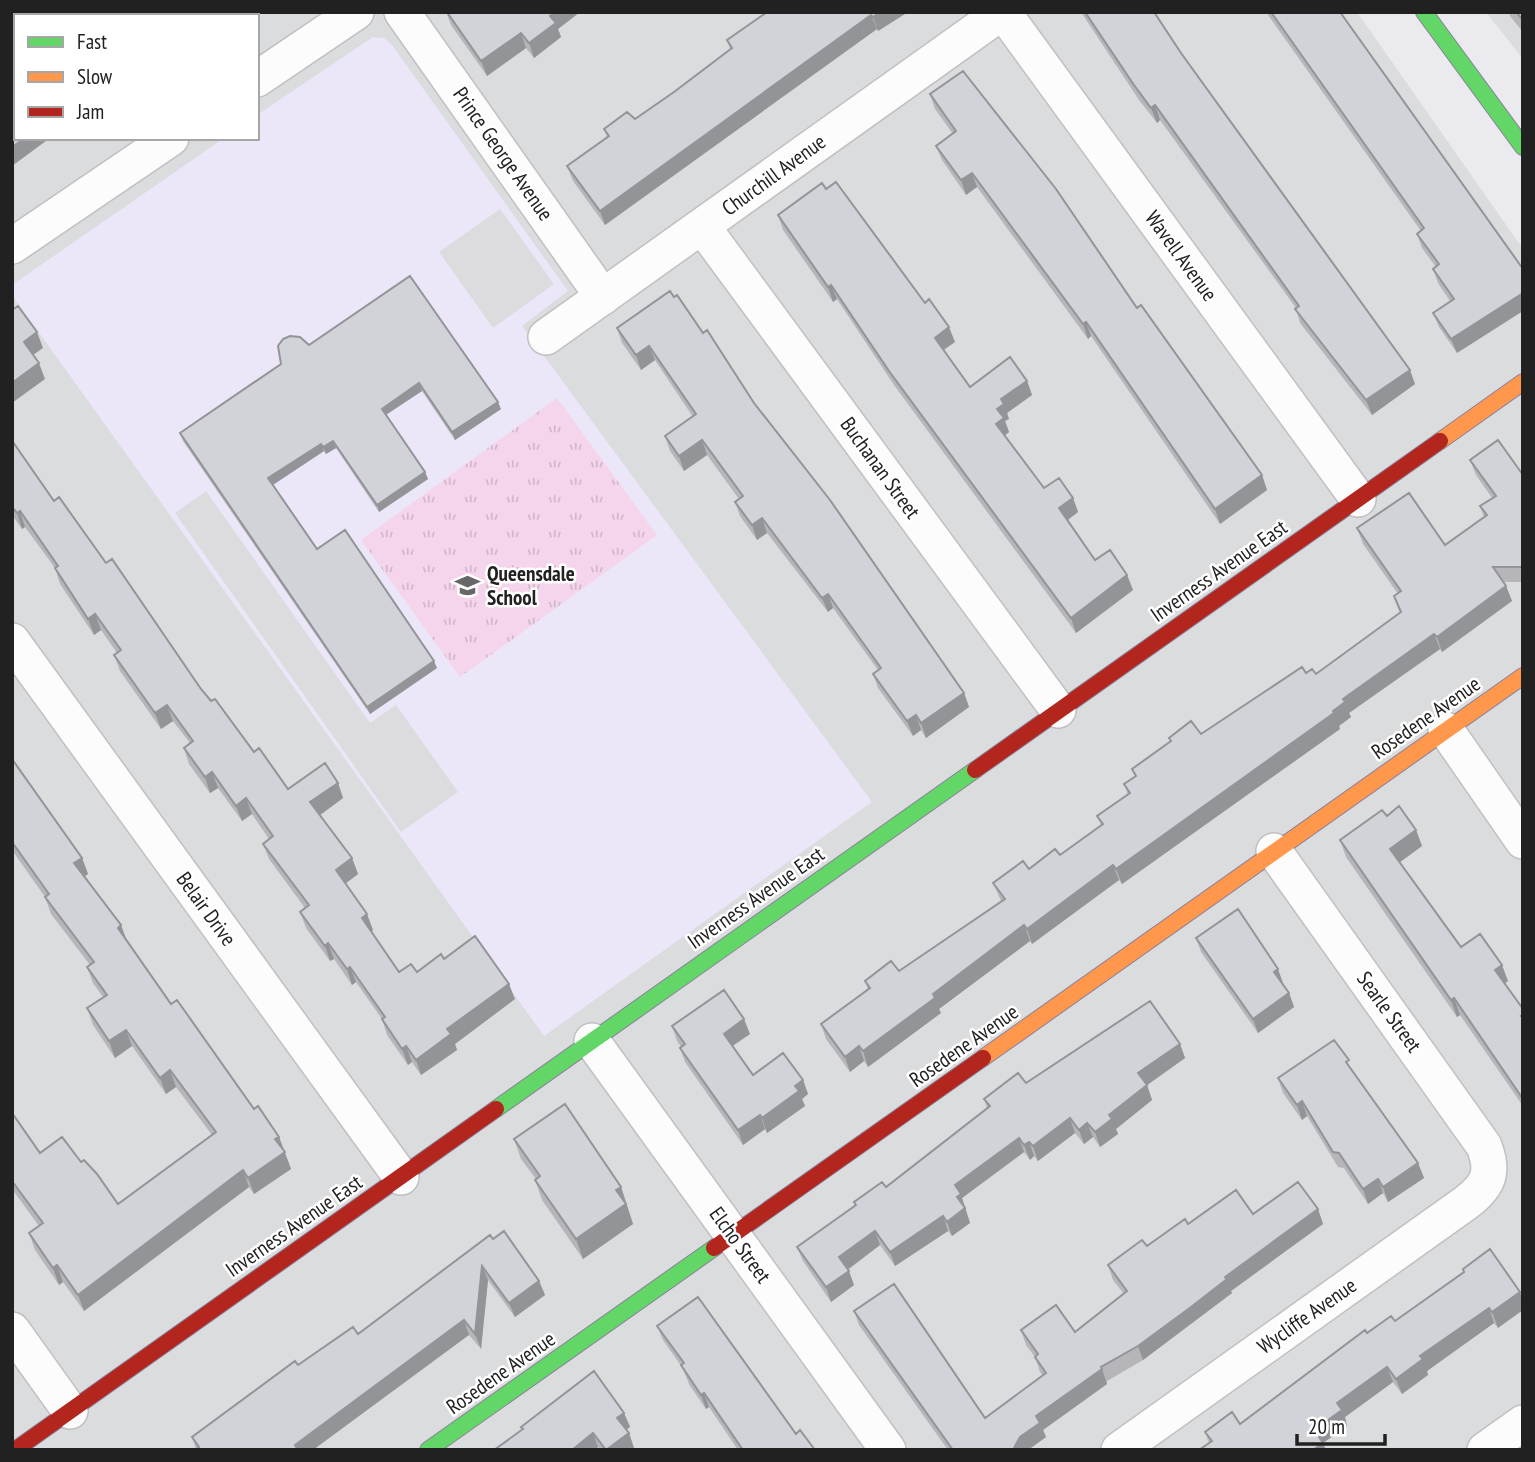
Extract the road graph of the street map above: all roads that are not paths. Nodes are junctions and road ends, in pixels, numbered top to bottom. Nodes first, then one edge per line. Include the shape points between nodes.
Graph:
1 (356, 12) edge
2 (402, 12) edge
3 (1003, 12) edge
4 (1424, 12) edge
5 (259, 78) edge
6 (168, 140) edge
7 (1523, 147) edge
8 (702, 226) junction
9 (12, 246) edge
10 (603, 296) junction
11 (546, 337) dead end
12 (1523, 382) edge
13 (1358, 499) junction
14 (12, 641) edge
15 (1523, 676) edge
16 (1059, 710) junction
17 (1446, 730) junction
18 (1523, 841) edge
19 (1274, 852) junction
20 (592, 1041) junction
21 (401, 1177) junction
22 (1490, 1178) joint
23 (732, 1235) junction
24 (12, 1330) edge
25 (70, 1411) junction
26 (1523, 1423) edge
27 (15, 1450) edge
28 (428, 1450) edge
29 (888, 1450) edge
30 (1119, 1450) edge
31 (1485, 1450) edge

1 - 5 street
2 - 10 street, Prince George Avenue
3 - 8 street, Churchill Avenue
3 - 13 street, Wavell Avenue
4 - 7 street
6 - 9 street
8 - 10 street, Churchill Avenue
8 - 16 street, Buchanan Street
10 - 11 street, Churchill Avenue
12 - 13 street, Inverness Avenue East
13 - 16 street, Inverness Avenue East
14 - 21 street, Belair Drive
15 - 17 street, Rosedene Avenue
16 - 20 street, Inverness Avenue East
17 - 18 street
17 - 19 street, Rosedene Avenue
19 - 22 street, Searle Street via 1484,1146
19 - 23 street, Rosedene Avenue
20 - 21 street, Inverness Avenue East
20 - 23 street, Elcho Street
21 - 25 street, Inverness Avenue East
22 - 30 street, Wycliffe Avenue via 1474,1196
23 - 28 street, Rosedene Avenue
23 - 29 street, Elcho Street
24 - 25 street
25 - 27 street, Inverness Avenue East
26 - 31 street

